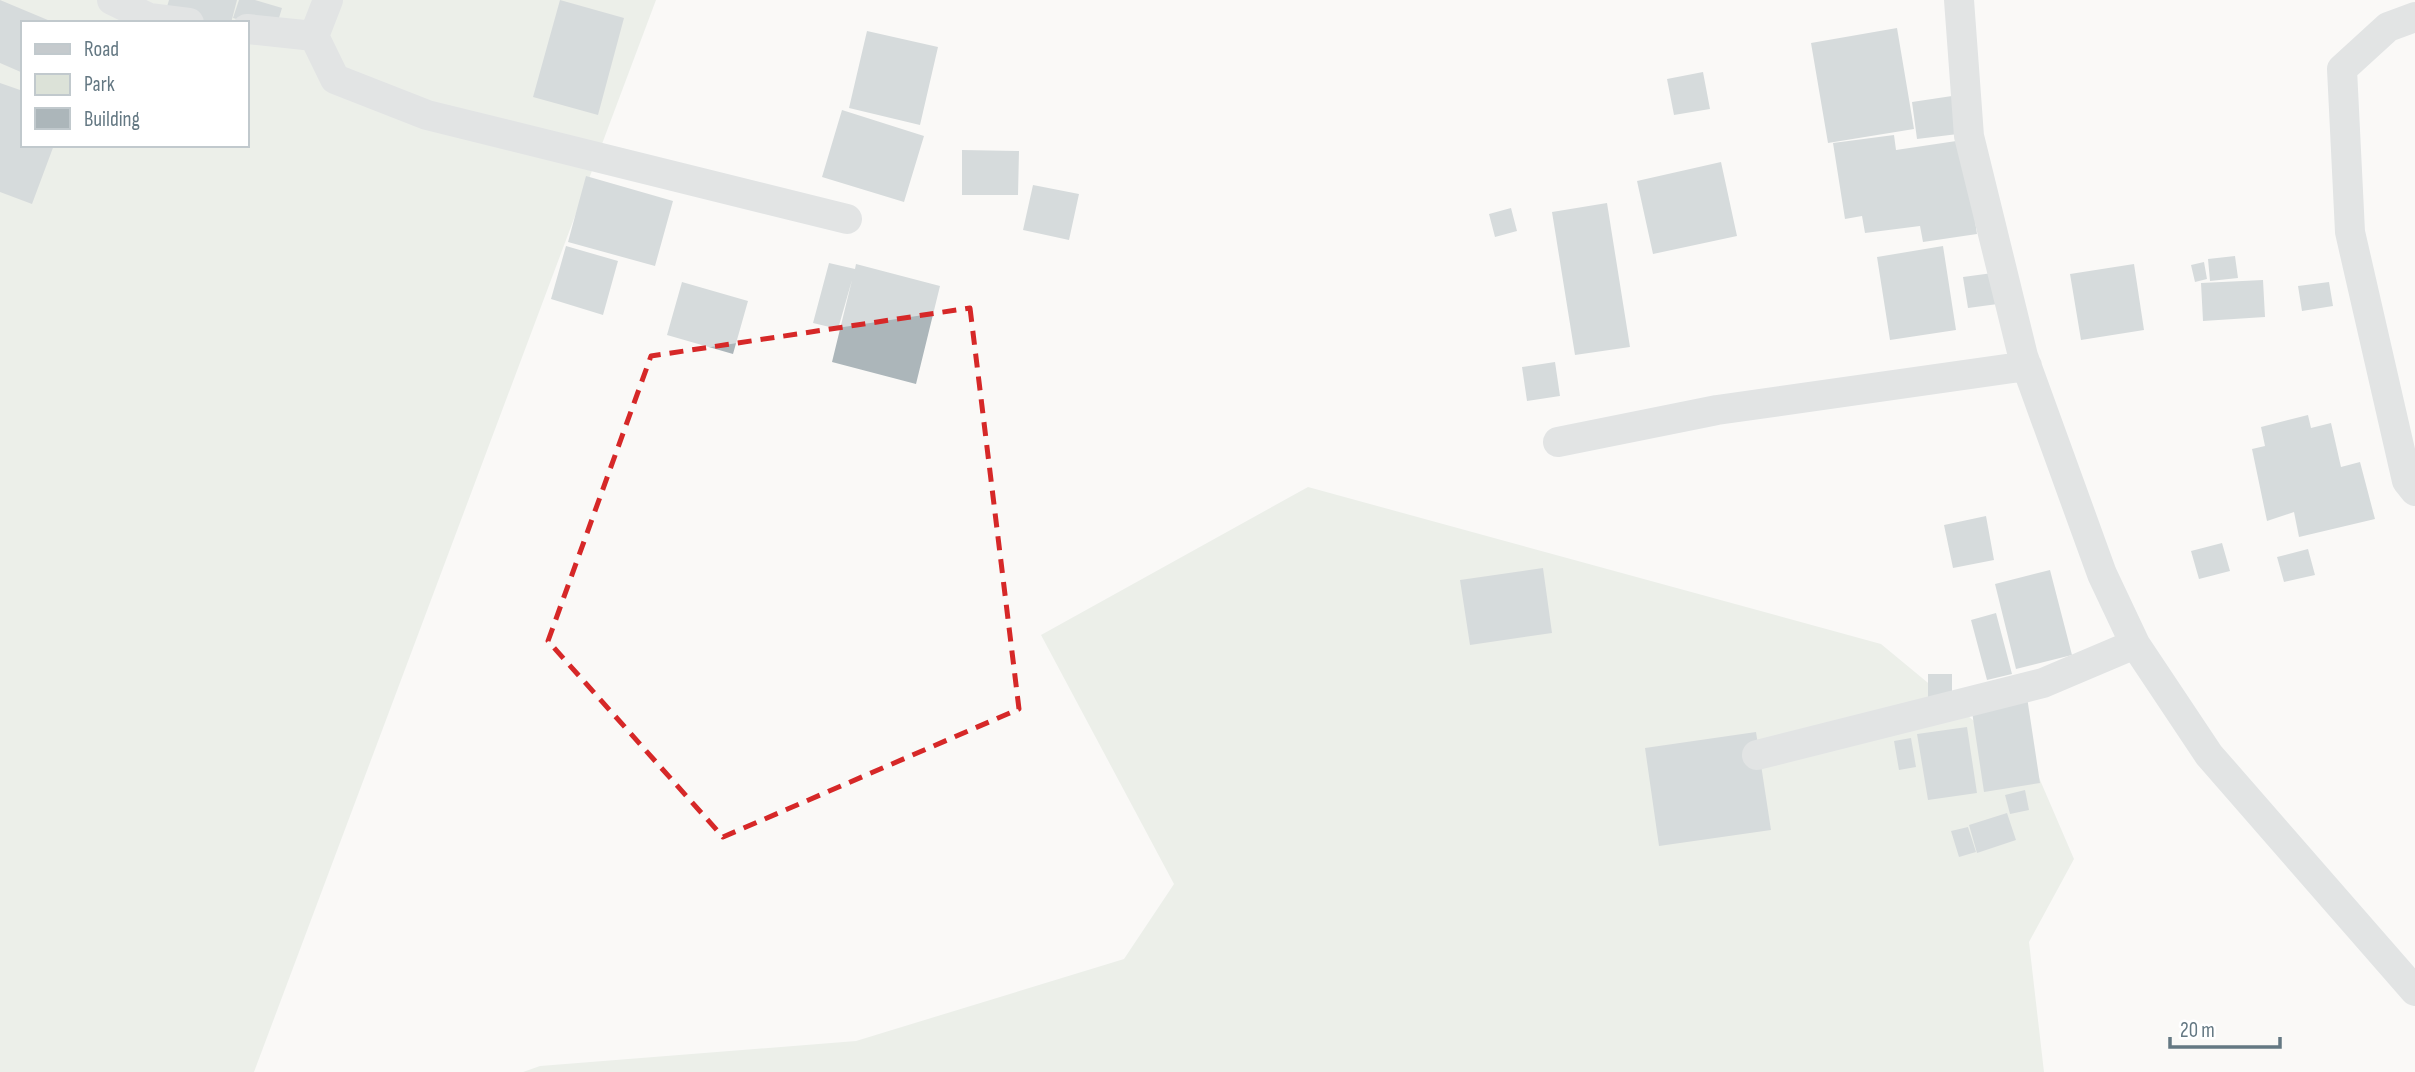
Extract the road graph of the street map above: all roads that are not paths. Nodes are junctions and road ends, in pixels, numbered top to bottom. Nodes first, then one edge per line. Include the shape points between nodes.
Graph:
1 (112, 0) edge
2 (328, 0) edge
3 (1959, 0) edge
4 (2415, 17) edge
5 (173, 21) edge
6 (248, 29) edge
7 (314, 36) junction
8 (848, 219) dead end
9 (2027, 366) junction
10 (1559, 442) dead end
11 (2415, 491) edge
12 (2135, 644) junction
13 (1757, 755) dead end
14 (2415, 991) edge

1 - 5 street via 149,18
2 - 7 street
3 - 9 street via 1969,136
4 - 11 street via 2388,27 2342,69 2350,232 2407,481
6 - 7 street
7 - 8 street via 335,79 427,115
9 - 10 street via 1717,410
9 - 12 street via 2102,574
12 - 13 street via 2043,683
12 - 14 street via 2209,755

